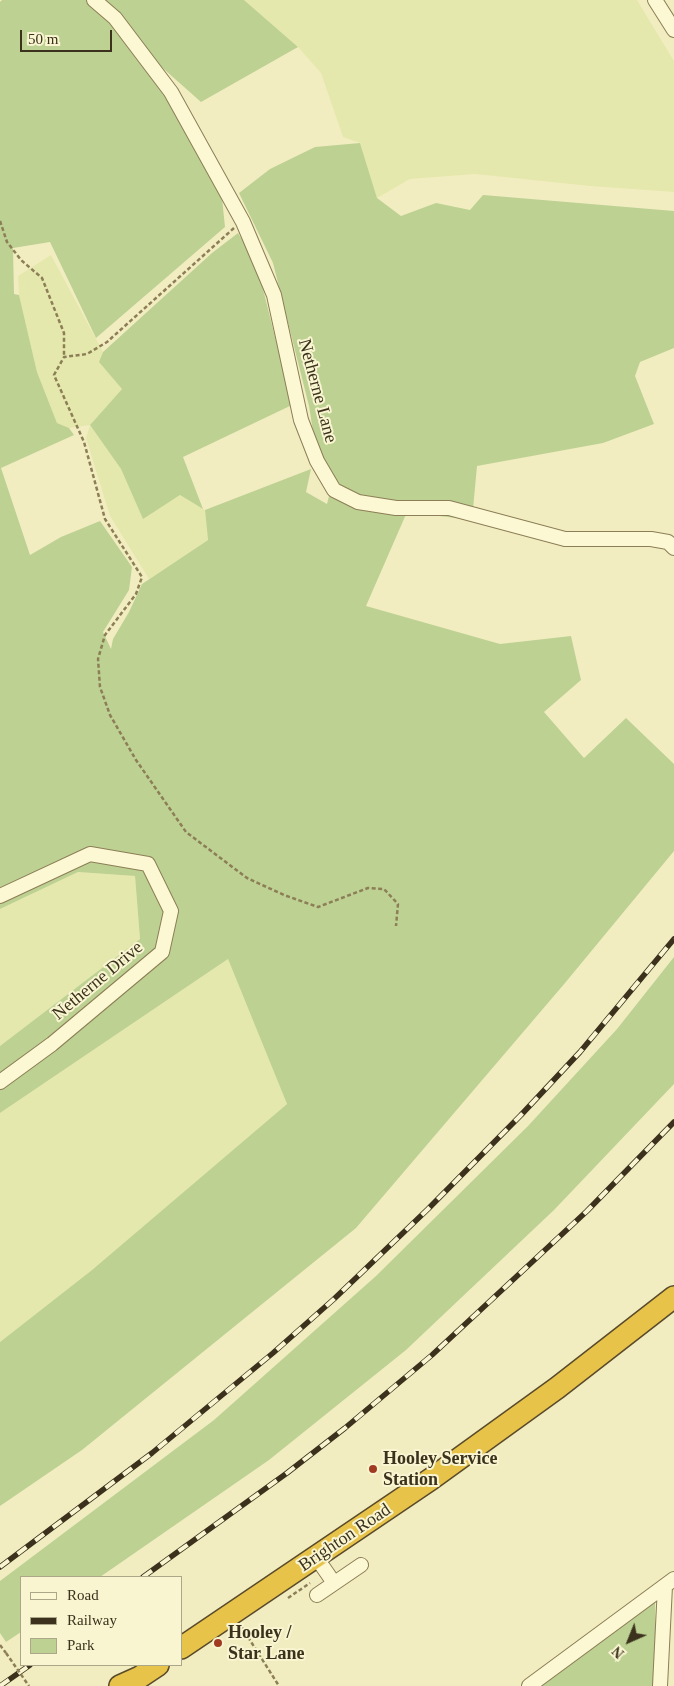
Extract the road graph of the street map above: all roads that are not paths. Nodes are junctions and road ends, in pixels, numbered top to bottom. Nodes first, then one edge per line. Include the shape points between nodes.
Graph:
1 (94, 0) edge
2 (655, 0) edge
3 (674, 30) edge
4 (674, 548) edge
5 (0, 896) edge
6 (0, 1082) edge
7 (674, 1297) edge
8 (316, 1557) junction
9 (362, 1565) dead end
10 (669, 1582) edge
11 (334, 1583) junction
12 (317, 1595) dead end
13 (182, 1647) edge
14 (144, 1676) edge
15 (120, 1686) edge
16 (529, 1686) edge
17 (660, 1686) edge

1 - 4 street, Netherne Lane via 115,18 172,92 243,222 274,295 301,420 317,461 334,490 358,502 396,508 449,508 565,539 651,538 668,542
2 - 3 street
5 - 6 street, Netherne Drive via 90,854 148,864 171,911 162,952 52,1044
7 - 8 highway, Brighton Road via 525,1412
8 - 11 street
8 - 13 highway, Brighton Road
9 - 11 street
10 - 16 street
10 - 17 street
11 - 12 street
14 - 15 highway

